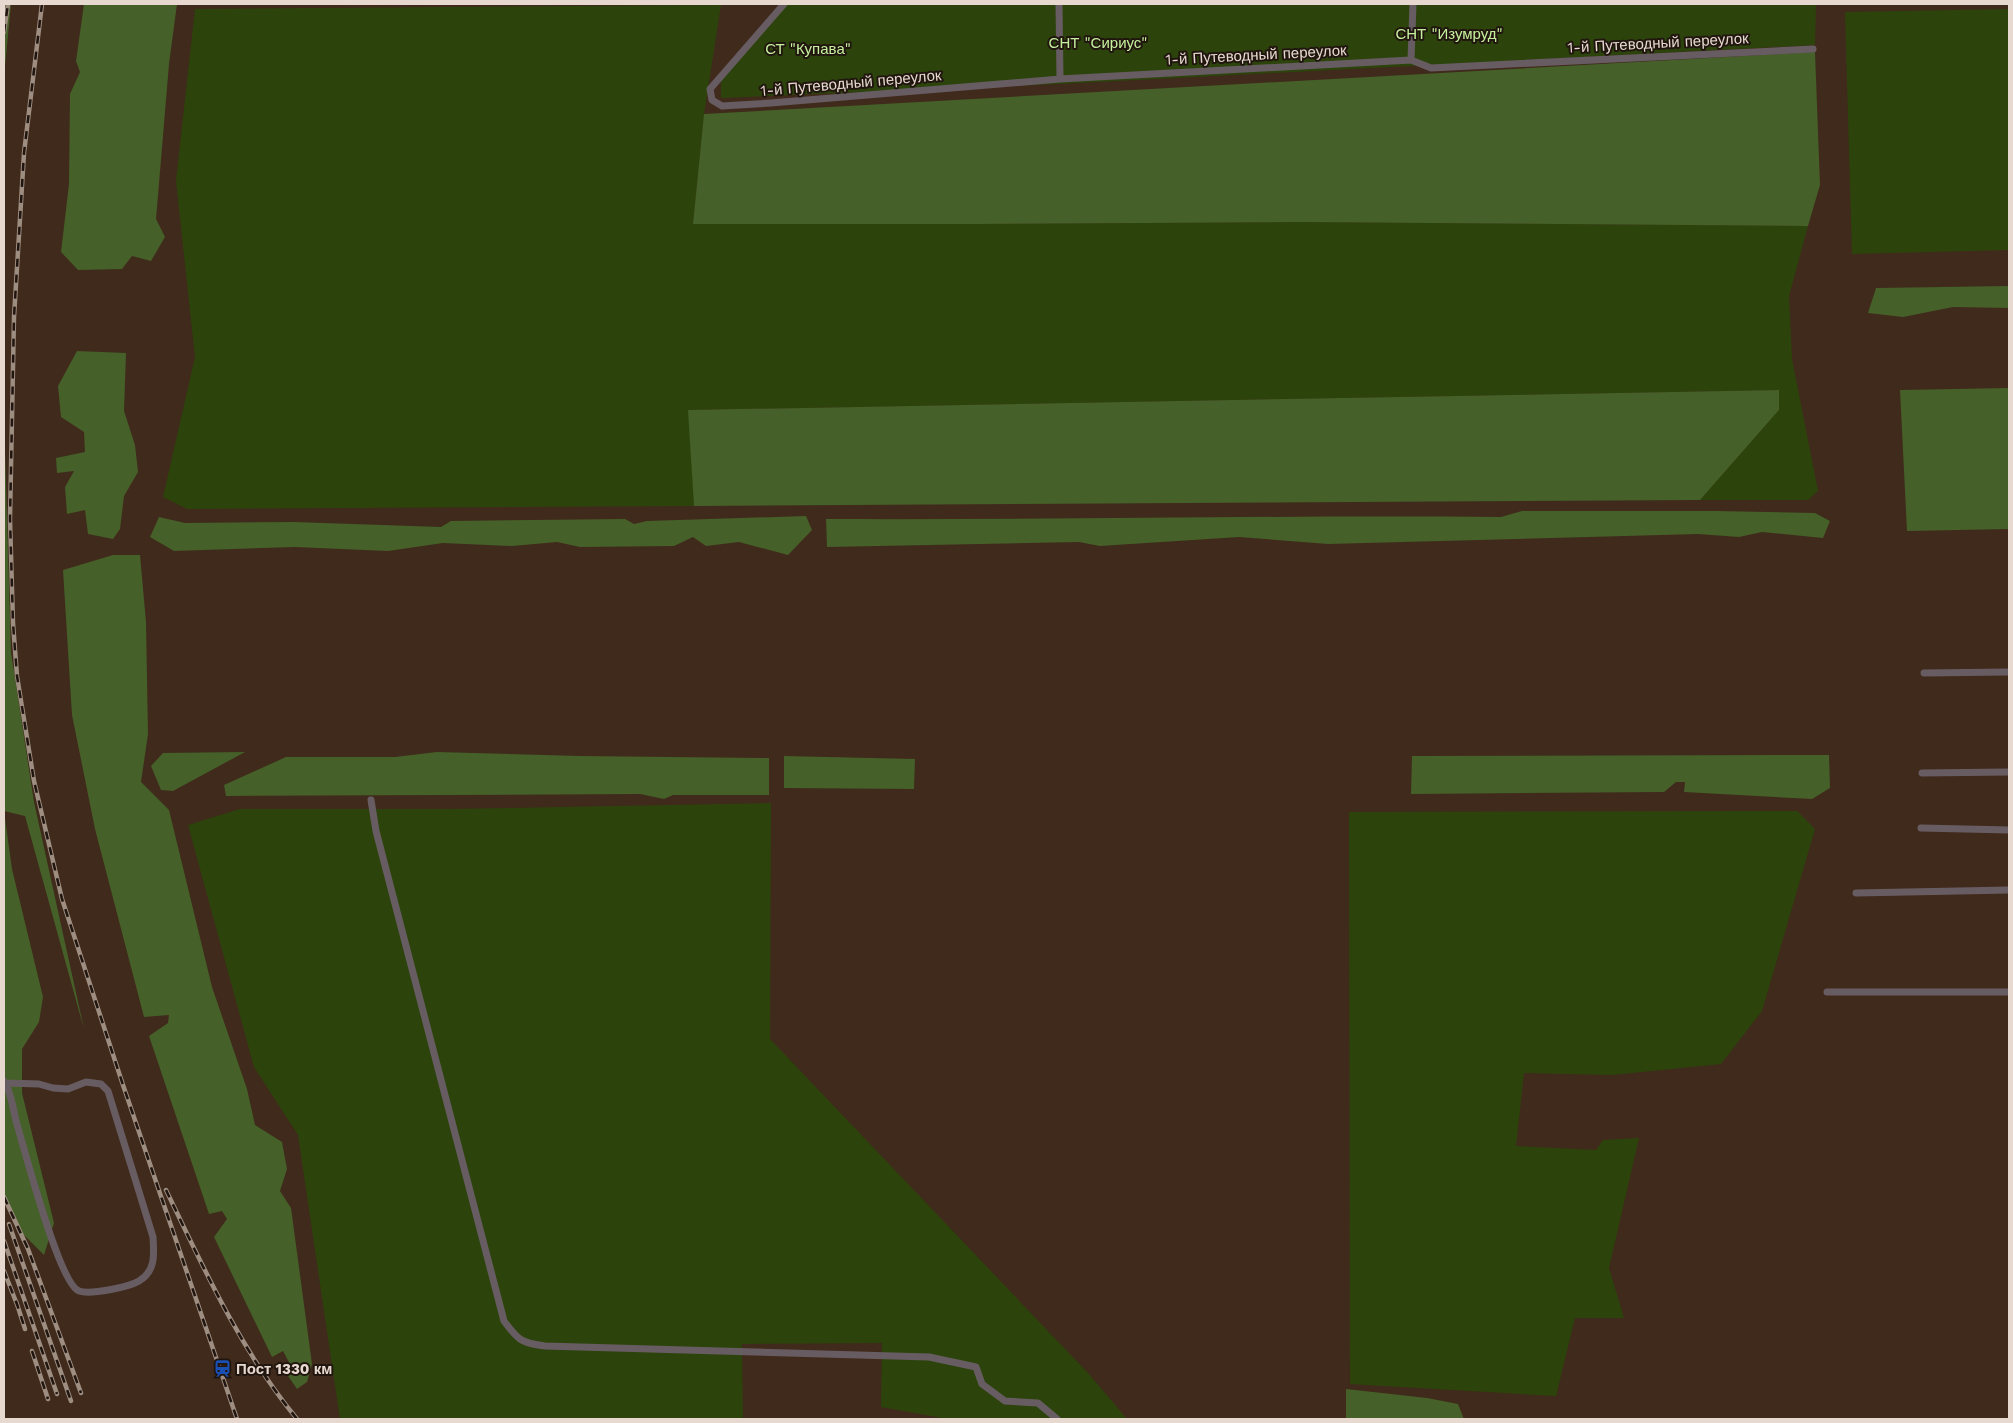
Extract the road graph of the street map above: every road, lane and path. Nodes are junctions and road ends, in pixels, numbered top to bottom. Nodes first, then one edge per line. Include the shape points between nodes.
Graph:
1 (784, 4) edge
2 (1059, 4) edge
3 (1412, 4) edge
4 (1813, 49) dead end
5 (1411, 60) junction
6 (1060, 79) junction
7 (2009, 672) edge
8 (1924, 673) dead end
9 (2009, 772) edge
10 (1922, 773) dead end
11 (370, 800) dead end
12 (1921, 828) dead end
13 (2009, 830) edge
14 (2009, 890) edge
15 (1856, 893) dead end
16 (1827, 992) dead end
17 (2009, 992) edge
18 (5, 1082) edge
19 (1057, 1419) edge

1 - 6 street, 1-й Путеводный переулок via 710,89 712,100 722,106
2 - 6 street
3 - 5 street
4 - 5 street, 1-й Путеводный переулок via 1431,68
5 - 6 street, 1-й Путеводный переулок
7 - 8 street
9 - 10 street
11 - 19 street via 504,1321 516,1338 526,1344 545,1346 929,1357 976,1367 982,1384 1005,1401 1038,1403
12 - 13 street
14 - 15 street
16 - 17 street
18 - 18 street via 50,1232 70,1284 79,1291 101,1292 139,1282 152,1270 154,1237 108,1091 101,1084 86,1082 68,1089

